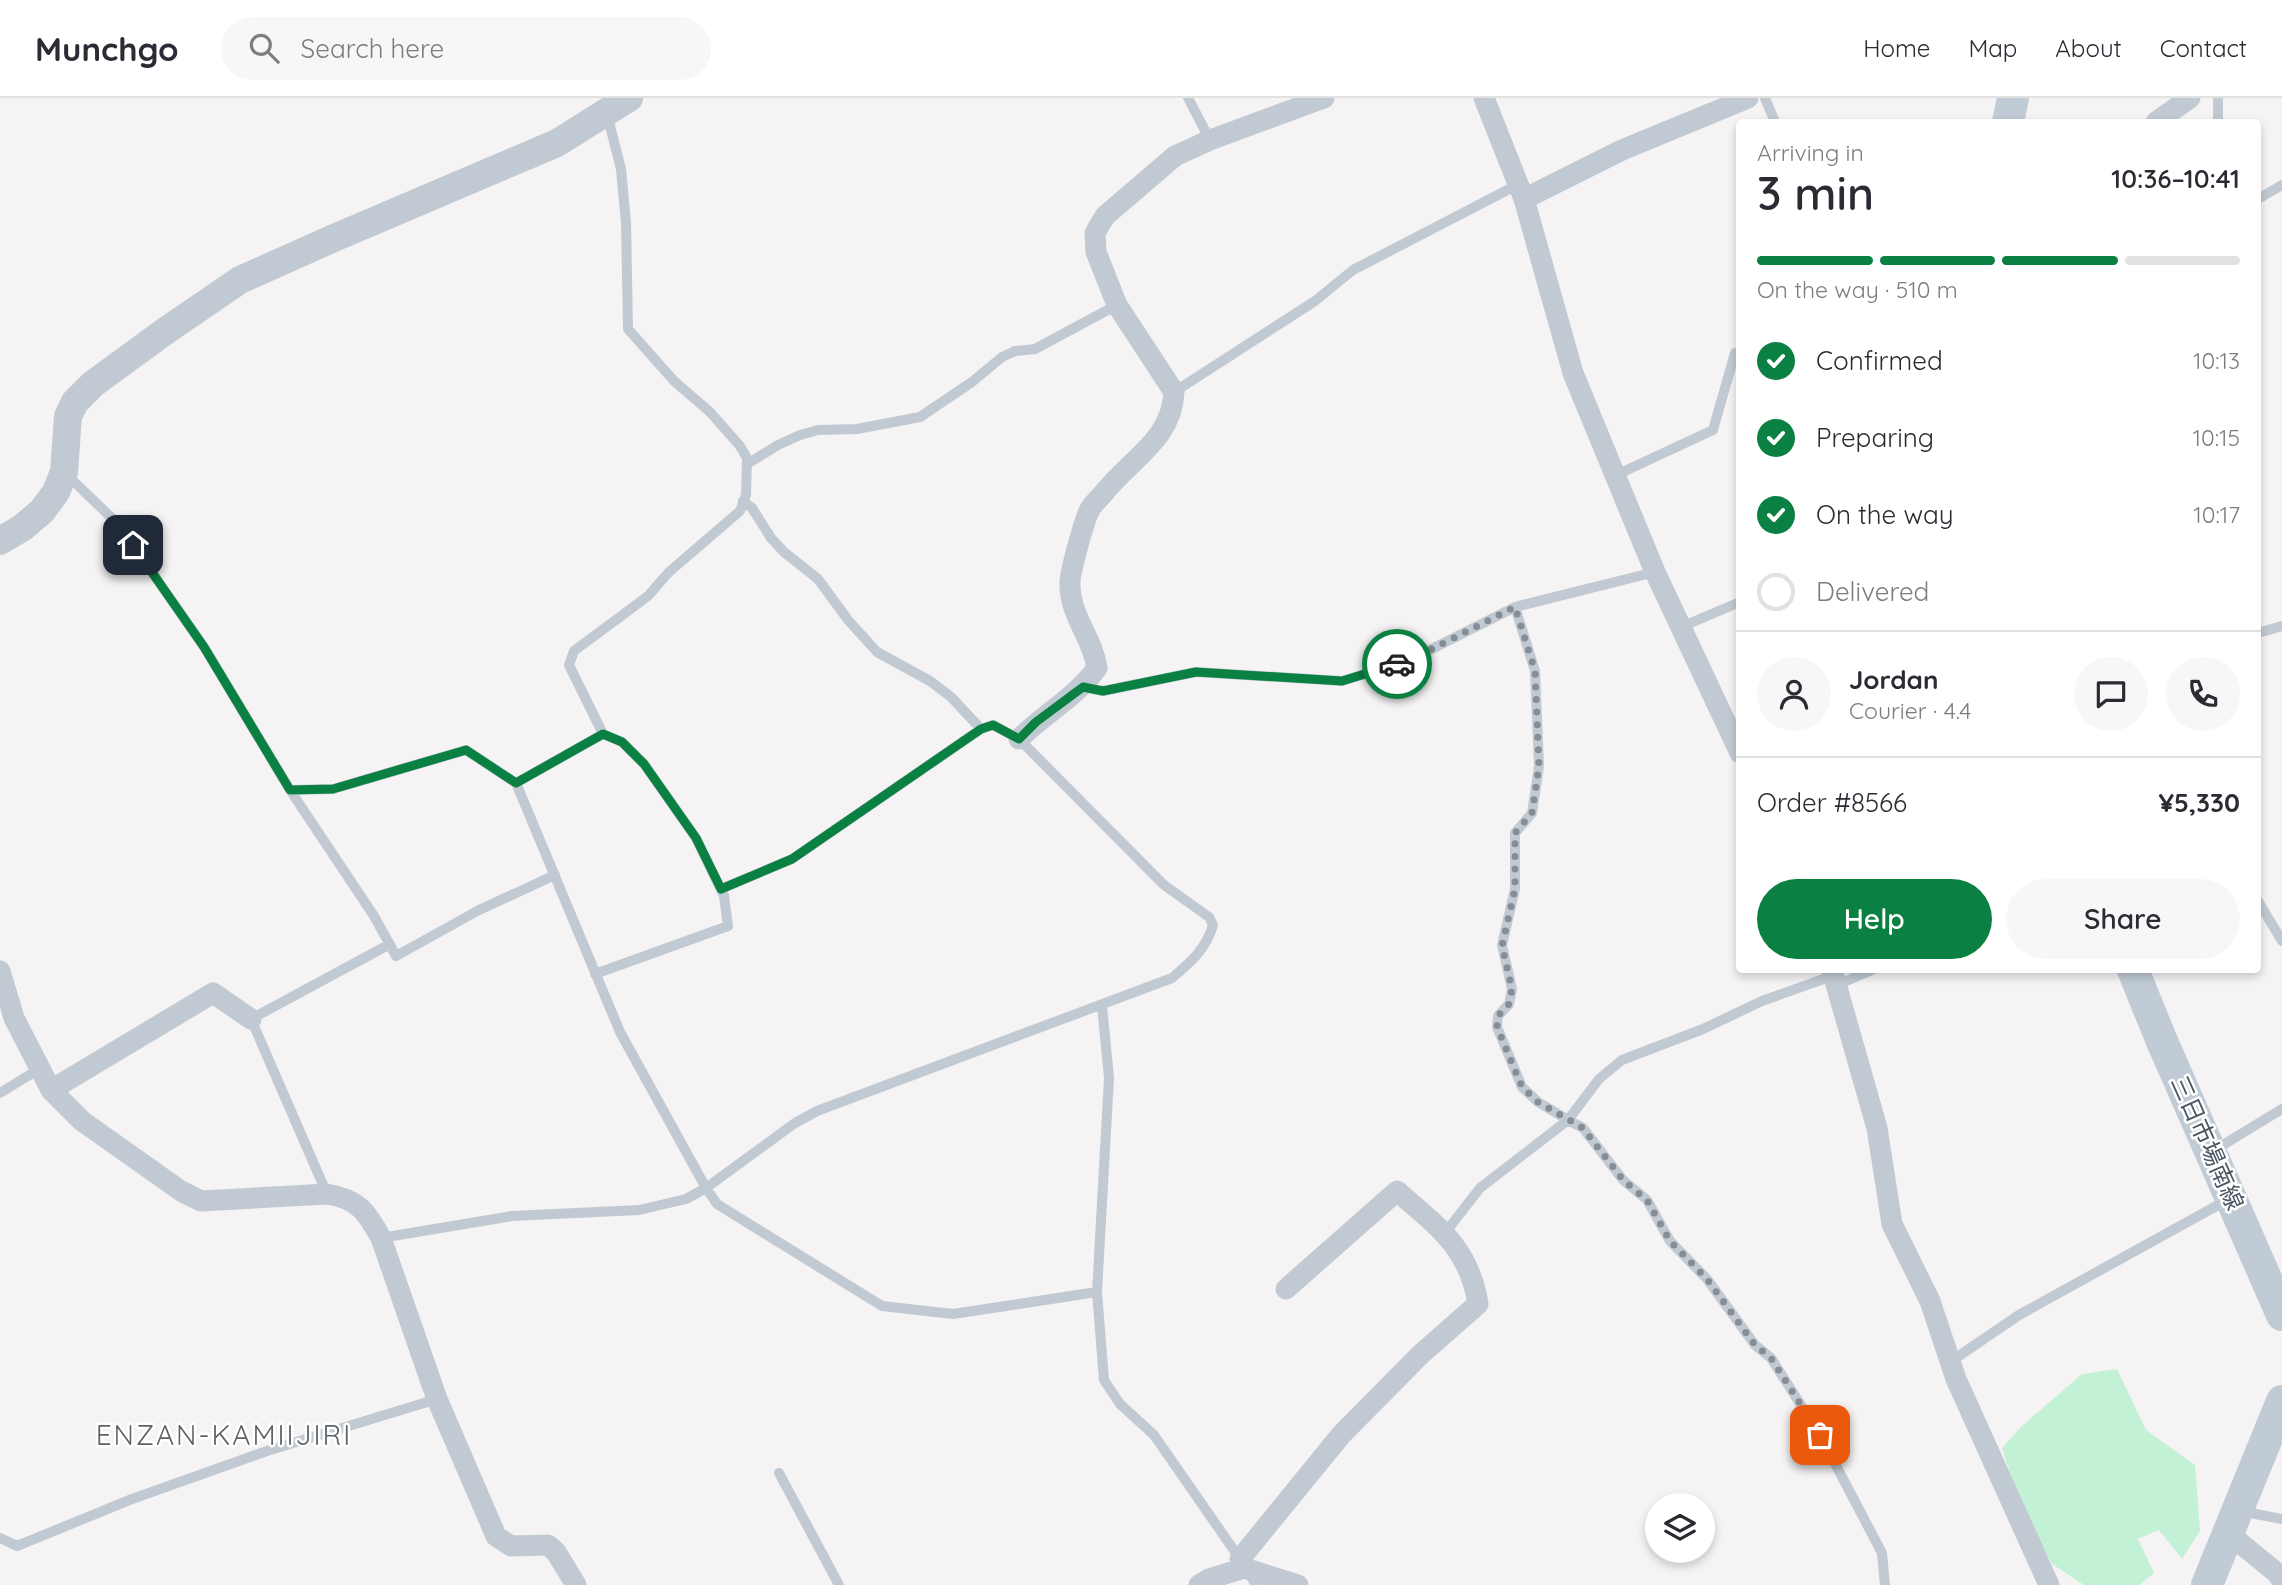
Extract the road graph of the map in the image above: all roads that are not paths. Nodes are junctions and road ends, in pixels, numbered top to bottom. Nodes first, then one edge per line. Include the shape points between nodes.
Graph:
1 (1188, 98) edge
2 (1324, 98) edge
3 (1484, 98) edge
4 (1748, 98) edge
5 (1765, 98) edge
6 (2013, 98) edge
7 (2190, 98) edge
8 (2218, 98) edge
9 (617, 102) edge
10 (1774, 119) edge
11 (2009, 119) edge
12 (2160, 119) edge
13 (2218, 119) edge
14 (1210, 139) junction
15 (2282, 185) edge
16 (1521, 191) junction
17 (2261, 197) edge
18 (1117, 306) junction
19 (1736, 353) edge
20 (1174, 392) junction
21 (747, 464) junction
22 (64, 472) junction
23 (1614, 476) junction
24 (743, 501) junction
25 (0, 541) edge
26 (1655, 572) junction
27 (1736, 604) edge
28 (1515, 607) junction
29 (2282, 626) edge
30 (1681, 627) junction
31 (2261, 632) edge
32 (1083, 687) junction
33 (981, 729) junction
34 (603, 734) junction
35 (1019, 739) junction
36 (1736, 744) edge
37 (516, 783) junction
38 (290, 790) junction
39 (555, 875) junction
40 (721, 889) junction
41 (2261, 906) edge
42 (2282, 941) edge
43 (390, 944) junction
44 (0, 971) edge
45 (1856, 973) edge
46 (2134, 973) edge
47 (595, 974) junction
48 (1835, 977) edge
49 (1102, 1006) junction
50 (251, 1019) junction
51 (39, 1069) junction
52 (51, 1090) junction
53 (0, 1093) edge
54 (2282, 1109) edge
55 (1568, 1120) junction
56 (2211, 1152) junction
57 (706, 1188) junction
58 (327, 1194) junction
59 (2231, 1198) junction
60 (1445, 1233) junction
61 (381, 1238) junction
62 (1286, 1289) dead end
63 (1097, 1292) junction
64 (2282, 1315) edge
65 (1950, 1362) junction
66 (437, 1399) junction
67 (2282, 1401) edge
68 (779, 1473) dead end
69 (2282, 1519) edge
70 (2234, 1522) junction
71 (0, 1538) edge
72 (1247, 1571) edge
73 (2282, 1581) edge
74 (2052, 1583) edge
75 (576, 1585) edge
76 (839, 1585) edge
77 (1199, 1585) edge
78 (1298, 1585) edge
79 (1885, 1585) edge
80 (2207, 1585) edge

1 - 14 lane
2 - 14 street
3 - 16 street
4 - 16 street
5 - 10 lane
6 - 11 main road
7 - 12 street
8 - 13 lane
9 - 21 lane via 610,126 621,169 626,223 628,329 740,446
9 - 22 street via 557,143 240,280 75,402 68,416
14 - 18 street via 1175,156 1105,216 1095,233 1096,253
15 - 17 lane
16 - 20 lane via 1353,270 1315,301
16 - 23 street via 1573,373
18 - 20 street
18 - 21 lane via 1035,349 1002,357 920,417 857,429 818,430 778,445
19 - 23 lane via 1713,430
20 - 32 street via 1163,431 1089,510 1070,581 1072,606 1095,650 1097,668
21 - 24 lane
22 - 25 street via 42,511
22 - 38 lane via 119,525 204,647
23 - 26 street
24 - 33 lane via 784,552 818,579 877,652 930,681
24 - 34 lane via 740,511 648,596 574,651 569,665
26 - 28 lane
26 - 30 street
27 - 30 lane
28 - 32 lane via 1408,661 1342,681 1196,672 1103,691
28 - 55 lane via 1535,671 1539,766 1532,813 1515,833 1515,889 1502,946 1512,989 1497,1027 1522,1087
29 - 31 lane
30 - 36 street
32 - 35 street
33 - 35 lane via 993,725
33 - 40 lane via 792,859
34 - 37 lane
34 - 40 lane via 622,742 644,764 696,838
35 - 49 lane via 1164,885 1209,916 1213,925 1195,958 1172,978
37 - 38 lane via 466,750 333,789
37 - 39 lane
38 - 43 lane
39 - 43 lane via 396,956
39 - 47 lane
40 - 47 lane via 728,926
41 - 42 lane
43 - 50 lane
44 - 51 street via 14,1018
45 - 48 lane
46 - 56 main road, 三日市場南線
47 - 57 lane via 620,1032
48 - 55 lane via 1762,1001 1622,1060 1599,1079
48 - 65 street via 1877,1128 1892,1223 1930,1301
49 - 57 lane via 817,1111
49 - 63 lane via 1109,1078
50 - 52 street via 213,993
50 - 58 lane
51 - 52 street
51 - 53 lane
52 - 58 street via 82,1121 201,1201
54 - 56 lane
55 - 60 lane via 1480,1188
55 - 79 lane via 1583,1128 1623,1180 1647,1200 1670,1241 1707,1279 1755,1345 1771,1358 1820,1435 1882,1553
56 - 59 main road, 三日市場南線
57 - 61 lane via 686,1199 639,1210 512,1216
57 - 63 lane via 717,1204 882,1306 953,1314
58 - 61 street via 343,1196 360,1206
59 - 64 main road, 三日市場南線
59 - 65 lane via 2019,1315
60 - 62 street via 1397,1191
60 - 72 street via 1474,1278 1478,1304 1420,1354 1341,1435
61 - 66 street
63 - 72 lane via 1104,1380 1120,1404 1154,1435
65 - 74 street
66 - 71 lane via 267,1451 17,1546
66 - 75 street via 496,1536 511,1546 548,1545
67 - 70 main road
68 - 76 lane
69 - 70 lane
70 - 73 street
70 - 80 main road
72 - 77 street
72 - 78 street

